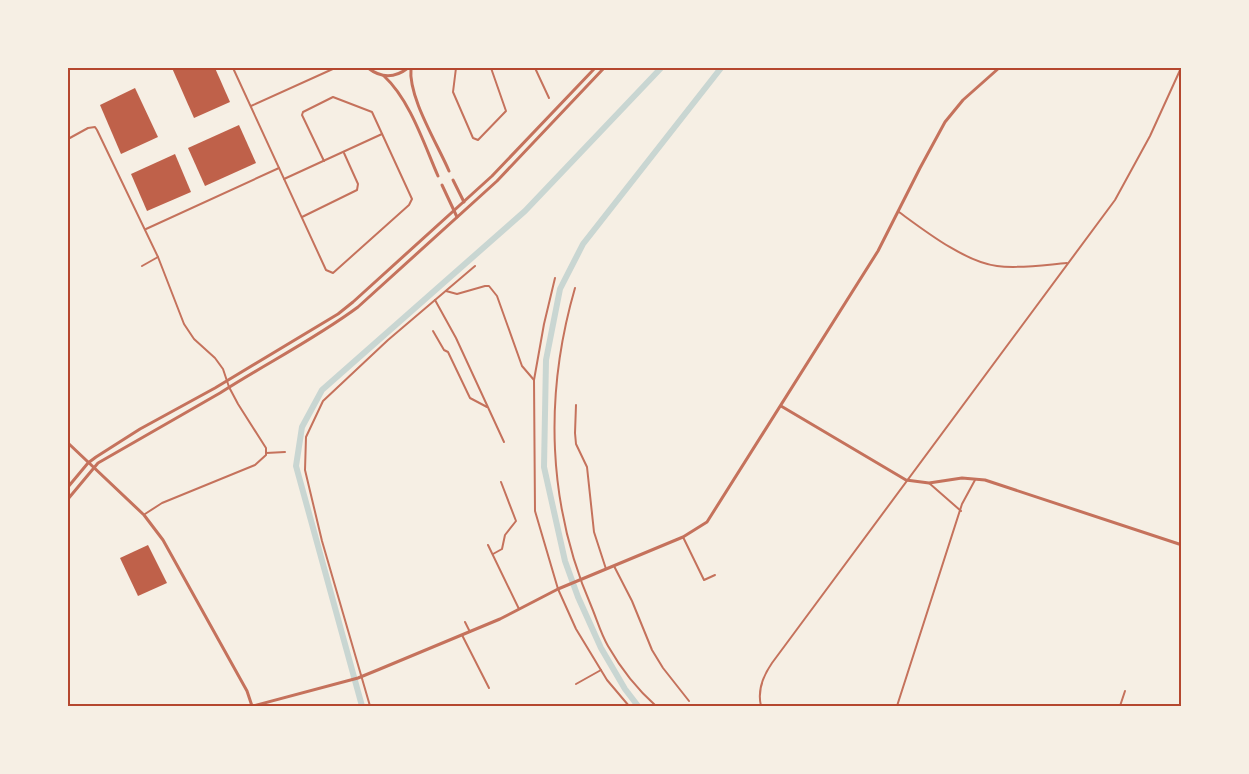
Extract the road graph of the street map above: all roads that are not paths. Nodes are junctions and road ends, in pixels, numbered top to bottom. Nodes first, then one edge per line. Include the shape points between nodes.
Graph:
1 (233, 68) edge
2 (335, 68) edge
3 (368, 68) edge
4 (410, 68) edge
5 (456, 68) edge
6 (499, 68) edge
7 (535, 68) edge
8 (595, 68) edge
9 (604, 68) edge
10 (999, 68) edge
11 (1181, 68) edge
12 (491, 69) edge
13 (384, 76) junction
14 (549, 98) dead end
15 (251, 106) junction
16 (382, 134) junction
17 (68, 138) edge
18 (344, 152) junction
19 (324, 160) junction
20 (279, 168) junction
21 (449, 171) dead end
22 (438, 176) dead end
23 (284, 178) junction
24 (453, 180) dead end
25 (442, 185) dead end
26 (464, 202) junction
27 (467, 208) junction
28 (454, 212) junction
29 (898, 212) junction
30 (302, 217) junction
31 (458, 217) junction
32 (146, 229) junction
33 (158, 257) junction
34 (1068, 263) junction
35 (142, 266) dead end
36 (475, 266) dead end
37 (555, 278) dead end
38 (575, 288) dead end
39 (446, 290) junction
40 (435, 300) junction
41 (433, 331) dead end
42 (534, 380) junction
43 (227, 381) junction
44 (229, 387) junction
45 (576, 405) dead end
46 (781, 406) junction
47 (490, 409) junction
48 (504, 442) dead end
49 (68, 443) edge
50 (285, 452) dead end
51 (266, 453) junction
52 (88, 463) junction
53 (93, 468) junction
54 (976, 479) junction
55 (906, 480) junction
56 (501, 482) dead end
57 (928, 483) junction
58 (68, 487) edge
59 (68, 499) edge
60 (961, 511) junction
61 (144, 515) junction
62 (683, 537) junction
63 (488, 545) dead end
64 (1182, 545) edge
65 (493, 554) junction
66 (614, 566) junction
67 (606, 569) junction
68 (715, 575) dead end
69 (578, 582) junction
70 (558, 589) junction
71 (519, 609) junction
72 (465, 622) dead end
73 (470, 632) junction
74 (462, 635) junction
75 (601, 670) junction
76 (359, 677) junction
77 (576, 684) dead end
78 (489, 688) dead end
79 (1125, 691) dead end
80 (689, 701) dead end
81 (253, 706) edge
82 (370, 706) edge
83 (629, 706) edge
84 (656, 706) edge
85 (761, 706) edge
86 (897, 706) edge
87 (1120, 706) edge

1 - 15 street
2 - 15 street
3 - 13 street
4 - 13 street
4 - 21 street via 414,93
5 - 12 street via 453,92 478,140 506,111
6 - 12 street
7 - 14 street
8 - 26 street
9 - 27 street
10 - 29 street via 948,117
11 - 34 street via 1126,183
13 - 22 street via 403,99
15 - 20 street
16 - 18 street
16 - 19 street via 368,109 338,97 327,99 302,115
16 - 30 street via 412,199 409,206 333,273 326,270
17 - 32 street via 95,128
18 - 19 street
18 - 30 street via 357,190
19 - 23 street
20 - 23 street
20 - 32 street
23 - 30 street
24 - 26 street
25 - 28 street
26 - 27 street
26 - 28 street
27 - 31 street
28 - 31 street
28 - 43 street via 338,314
29 - 34 street via 940,241 993,266
29 - 46 street via 878,251
31 - 44 street via 341,319
32 - 33 street
33 - 35 street
33 - 43 street via 184,324 215,358
34 - 55 street
36 - 39 street
37 - 42 street
38 - 69 street via 556,378 555,434 557,487
39 - 40 street
39 - 42 street via 457,294 485,286 493,289 522,366
40 - 47 street
40 - 76 street via 322,401 306,437 305,470
41 - 47 street via 470,398
42 - 70 street via 535,511
43 - 44 street
43 - 52 street
44 - 51 street via 263,440
44 - 53 street
45 - 67 street via 576,444 587,467 594,532
46 - 55 street
46 - 62 street via 711,517
47 - 48 street
49 - 52 street
50 - 51 street
51 - 61 street via 255,465 162,503
52 - 53 street
52 - 58 street
53 - 59 street
53 - 61 street
54 - 57 street
54 - 60 street
54 - 64 street
55 - 57 street
55 - 85 street via 768,670 760,689
56 - 65 street via 516,521 505,535 502,549
57 - 60 street
60 - 86 street
61 - 81 street via 164,540
62 - 66 street
62 - 68 street via 704,580
63 - 65 street
65 - 71 street
66 - 67 street
66 - 80 street via 652,650
67 - 69 street
69 - 70 street
69 - 84 street via 608,646
70 - 71 street
70 - 75 street
71 - 73 street
72 - 73 street
73 - 74 street
74 - 76 street
74 - 78 street
75 - 77 street
75 - 83 street
76 - 81 street
76 - 82 street
79 - 87 street

